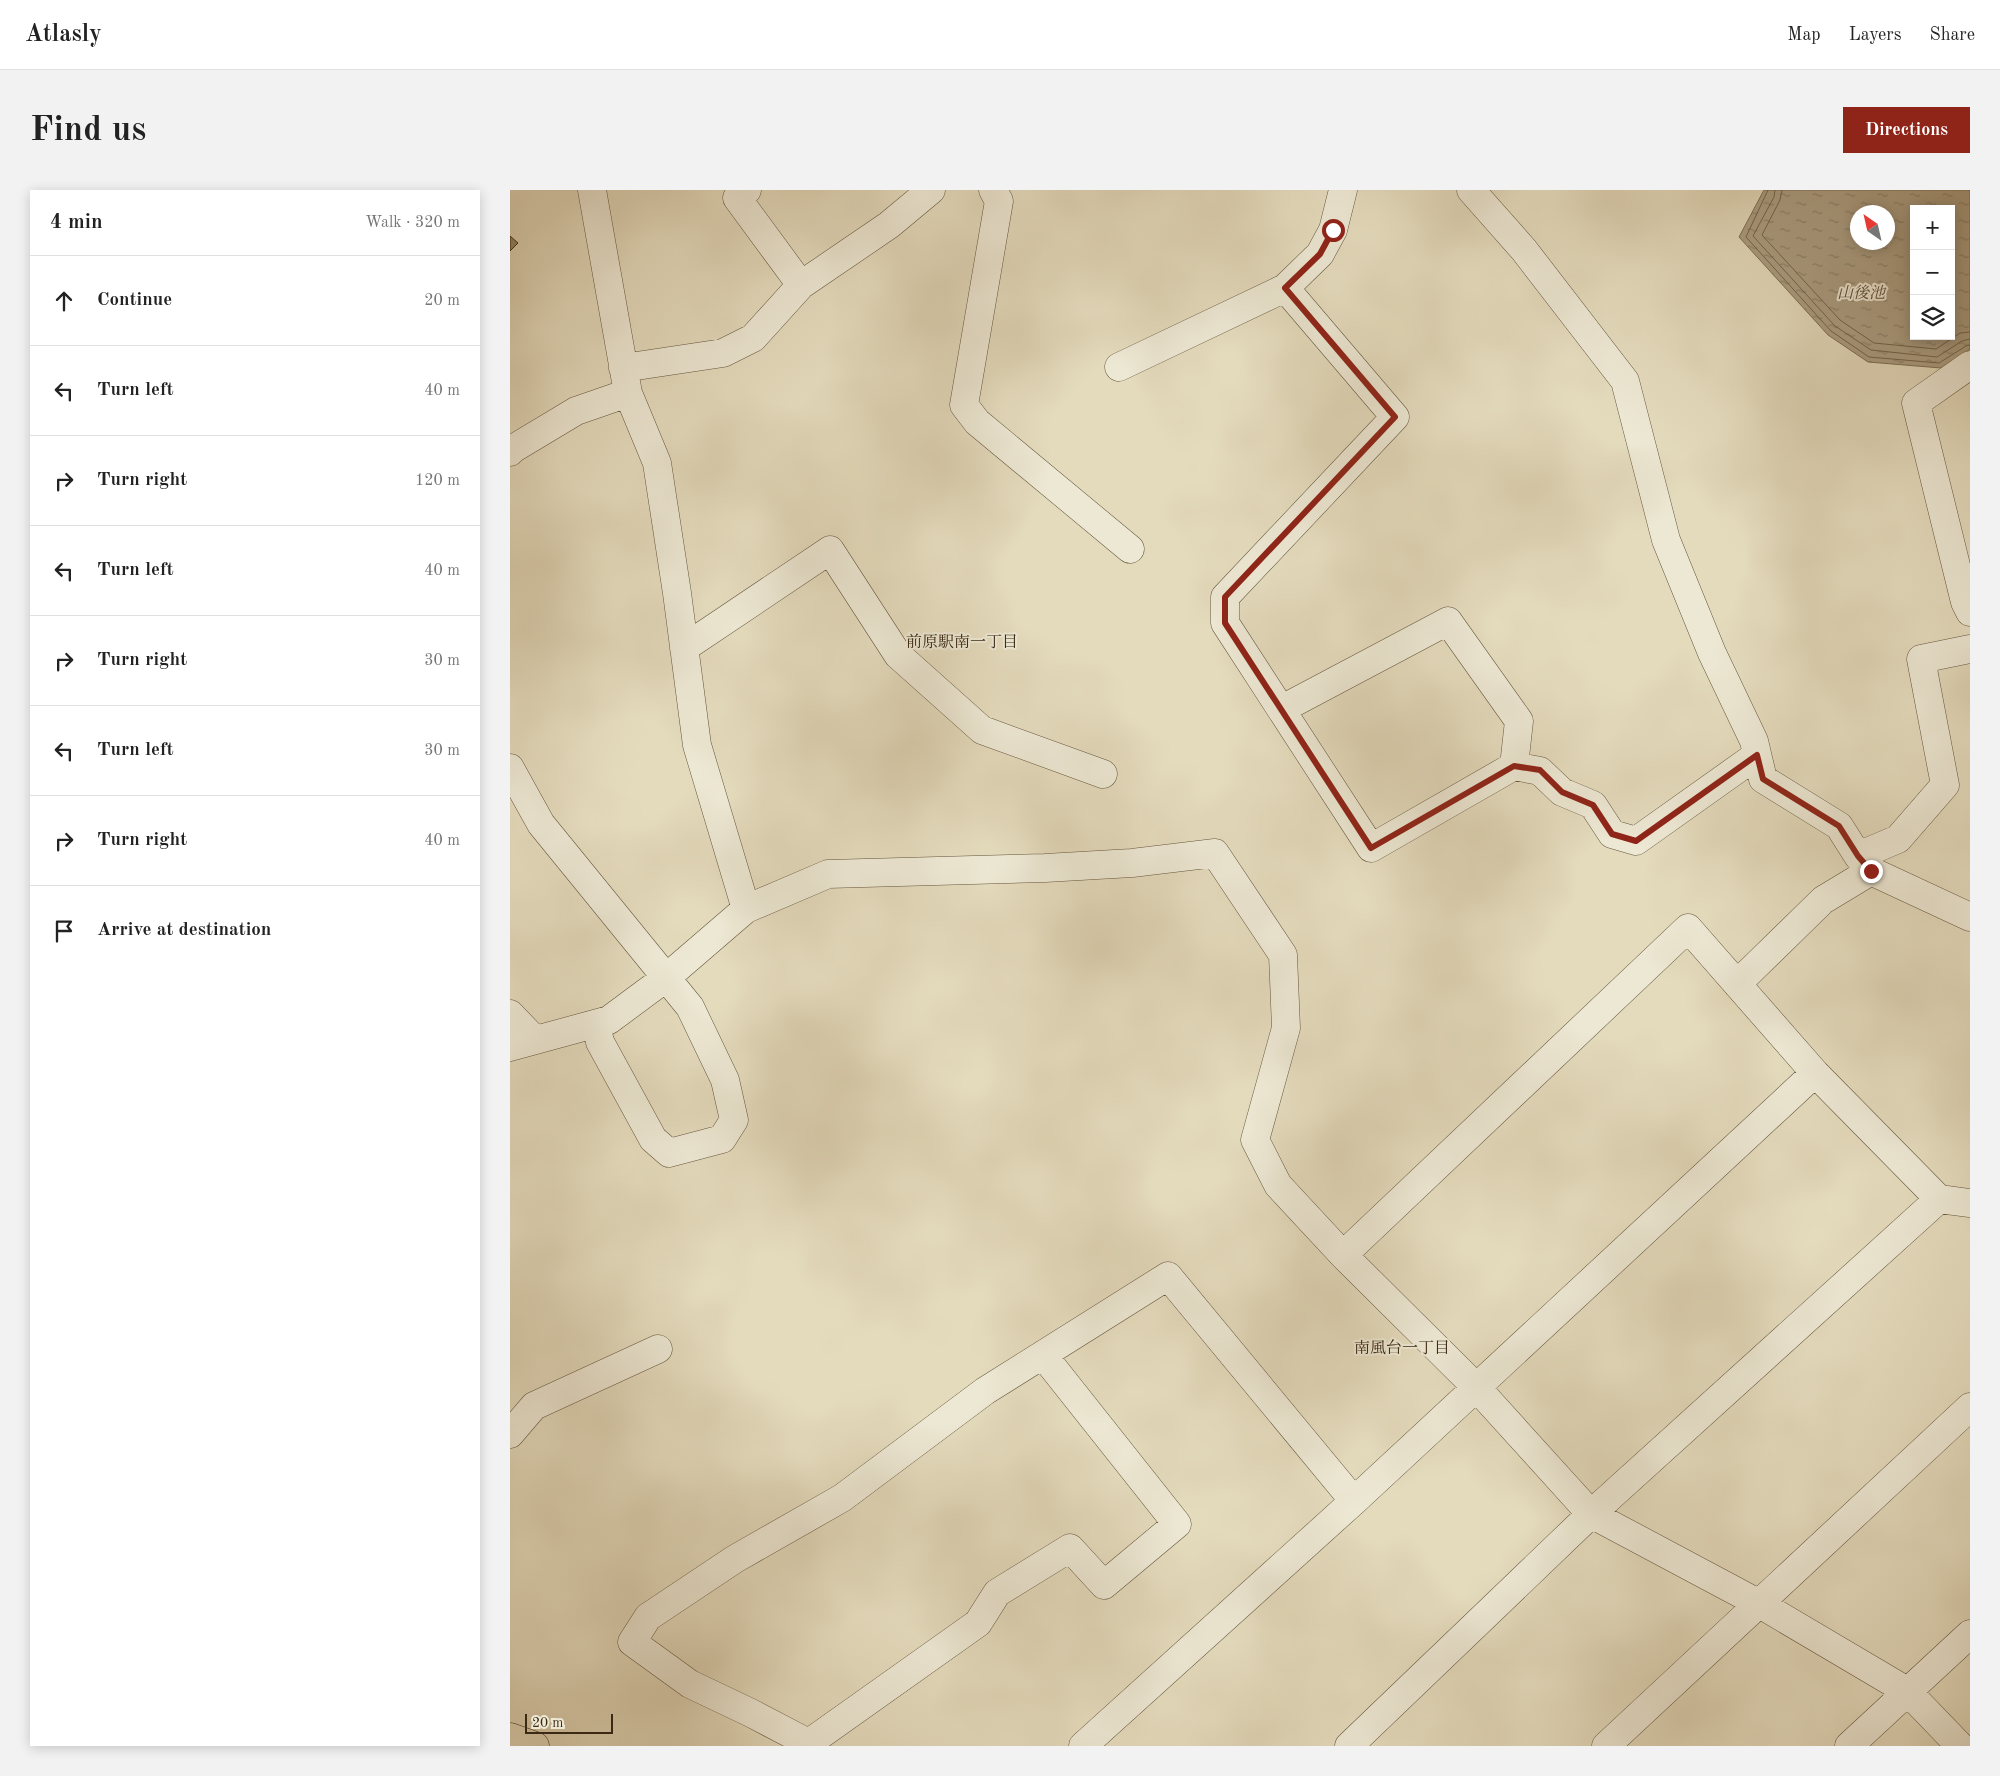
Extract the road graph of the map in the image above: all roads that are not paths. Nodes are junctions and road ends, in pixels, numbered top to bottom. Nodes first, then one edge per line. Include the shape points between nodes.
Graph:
1 (592, 190) edge
2 (747, 190) edge
3 (931, 190) edge
4 (994, 190) edge
5 (1343, 190) edge
6 (1471, 190) edge
7 (801, 285) junction
8 (1285, 288) junction
9 (1970, 365) edge
10 (1119, 367) dead end
11 (626, 380) junction
12 (510, 452) edge
13 (1130, 548) dead end
14 (1970, 612) edge
15 (684, 648) junction
16 (1970, 649) edge
17 (1282, 709) junction
18 (1757, 755) junction
19 (1514, 766) junction
20 (510, 768) edge
21 (1103, 774) dead end
22 (1864, 864) junction
23 (746, 909) junction
24 (1970, 916) edge
25 (667, 977) junction
26 (1737, 984) junction
27 (510, 1014) edge
28 (596, 1024) junction
29 (523, 1044) edge
30 (1815, 1074) junction
31 (1939, 1199) junction
32 (1970, 1202) edge
33 (1343, 1255) junction
34 (658, 1349) dead end
35 (1043, 1355) junction
36 (1476, 1387) junction
37 (1970, 1407) edge
38 (510, 1434) edge
39 (1354, 1501) junction
40 (1591, 1514) junction
41 (1758, 1603) junction
42 (1970, 1634) edge
43 (1907, 1691) junction
44 (510, 1737) edge
45 (811, 1745) edge
46 (535, 1746) edge
47 (1084, 1746) edge
48 (1349, 1746) edge
49 (1606, 1746) edge
50 (1849, 1746) edge
51 (1960, 1746) edge

1 - 11 street
2 - 7 street via 737,198
3 - 7 street via 889,225
4 - 13 street via 999,202 964,405 977,422
5 - 8 street via 1333,230 1320,254
6 - 18 street via 1524,250 1625,381 1666,540 1712,654 1754,741
7 - 11 street via 753,338 723,353
8 - 10 street
8 - 17 street via 1395,417 1225,597 1225,623
9 - 14 street via 1916,403
11 - 12 street
11 - 15 street via 657,464
15 - 21 street via 830,550 898,655 982,730
15 - 23 street via 697,745
16 - 22 street via 1921,659 1944,785 1898,839
17 - 19 street via 1371,848
17 - 19 street via 1448,621 1520,721
18 - 19 street via 1636,841 1612,834 1593,805 1562,792 1540,770
18 - 22 street via 1763,779 1839,826
20 - 25 street via 541,824
22 - 24 street
22 - 26 street
23 - 25 street
23 - 33 street via 828,874 1055,868 1215,853 1284,954 1286,1028 1255,1140 1278,1185
25 - 28 street via 609,1020
25 - 28 street via 690,1007 725,1080 734,1120 722,1139 669,1153 653,1139 600,1042
26 - 30 street
26 - 33 street via 1688,928
27 - 29 street
28 - 29 street
30 - 31 street
30 - 36 street
31 - 32 street
31 - 40 street
33 - 36 street
34 - 38 street via 534,1406
35 - 39 street via 1168,1276
35 - 45 street via 1177,1524 1104,1585 1070,1548 997,1593 978,1622
35 - 45 street via 985,1392 842,1498 735,1559 648,1617 632,1642 690,1684
36 - 39 street
36 - 40 street
37 - 41 street
39 - 47 street
40 - 41 street
40 - 48 street
41 - 43 street
41 - 49 street
42 - 43 street
43 - 50 street
43 - 51 street
44 - 46 main road

